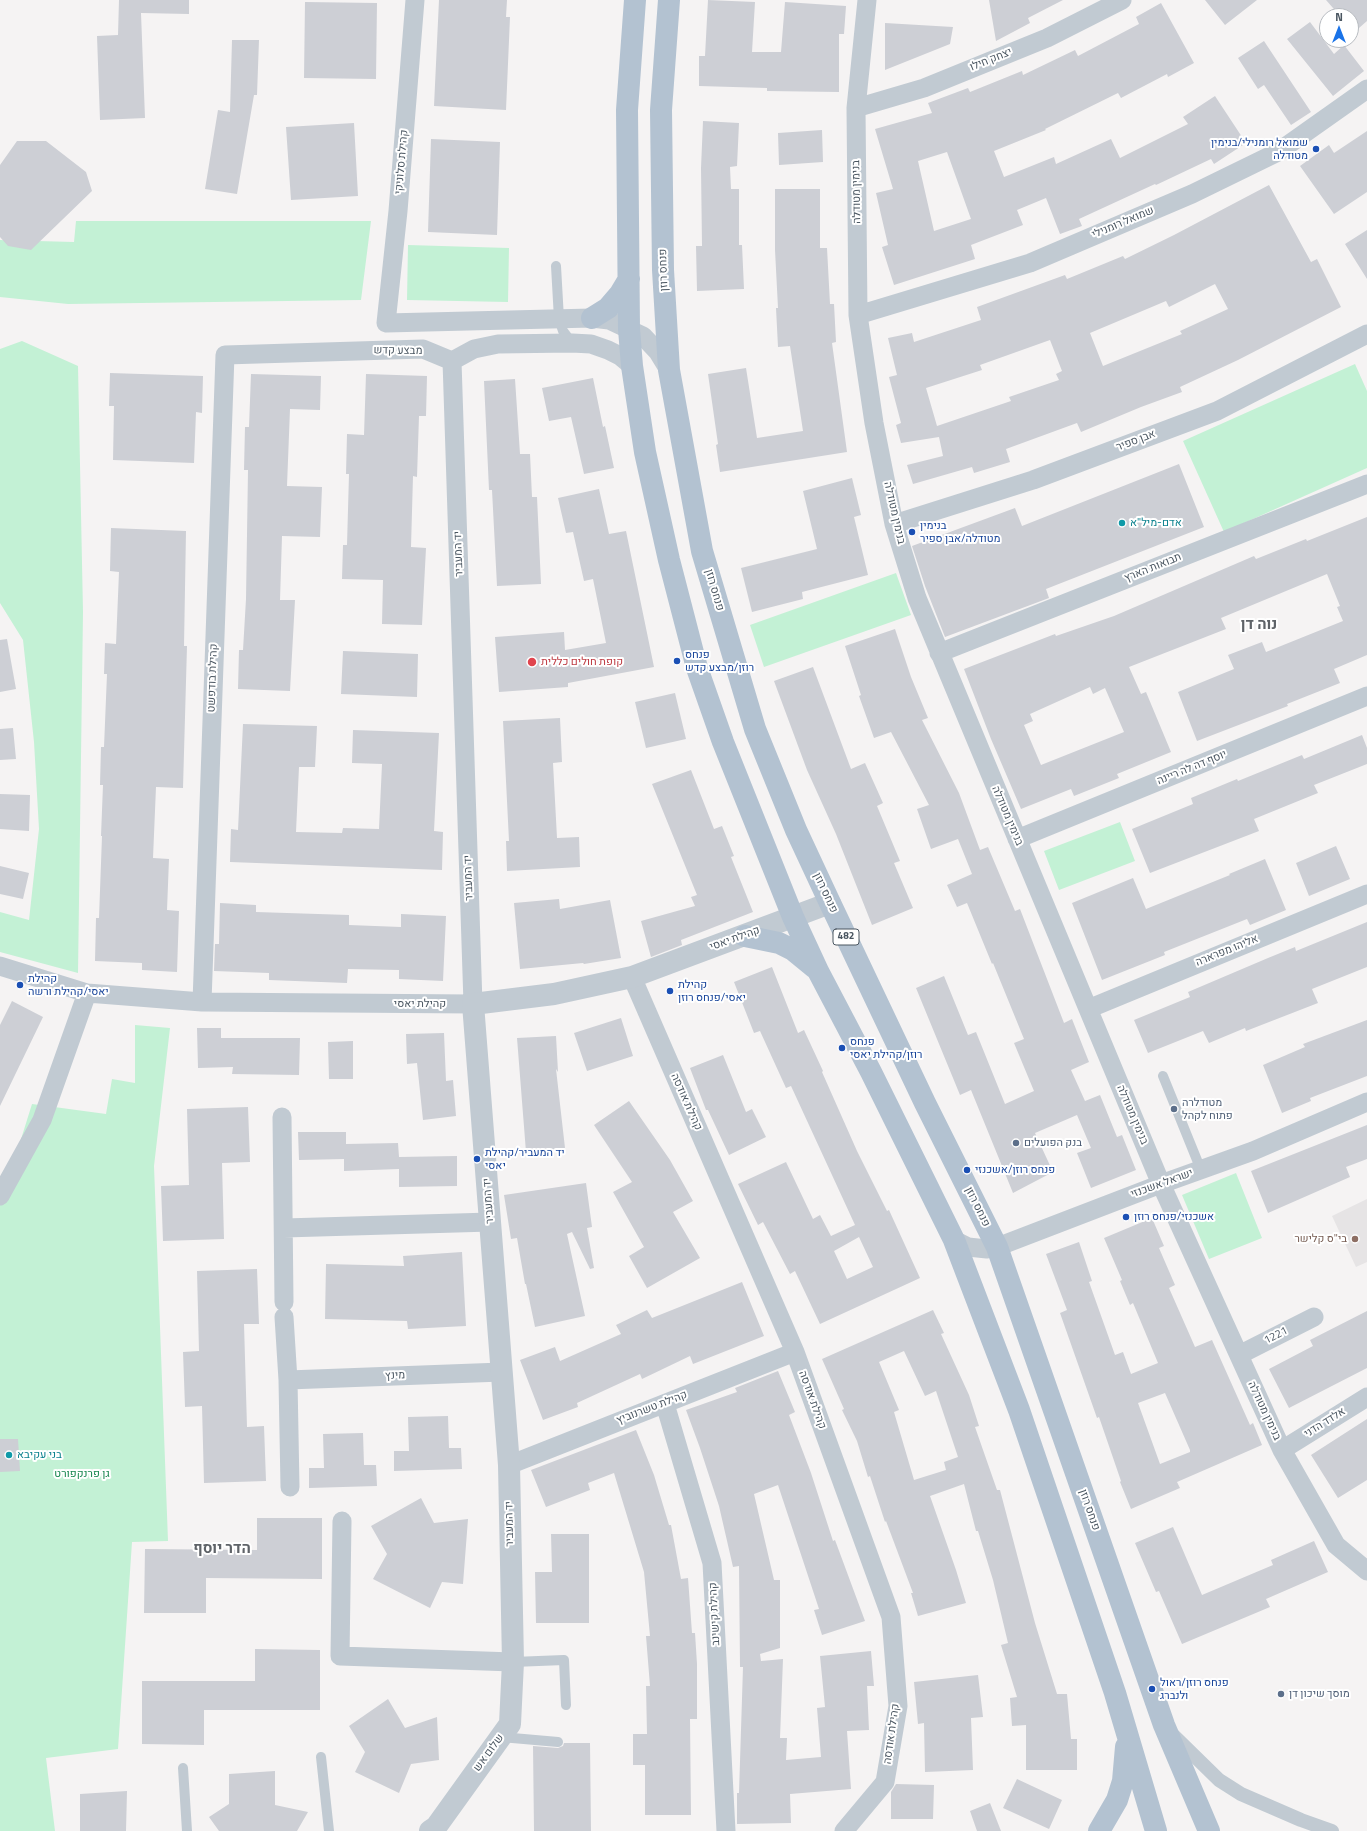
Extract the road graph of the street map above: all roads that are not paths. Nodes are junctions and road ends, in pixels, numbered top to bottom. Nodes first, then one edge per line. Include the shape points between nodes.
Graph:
1 (415, 0) edge
2 (634, 0) edge
3 (669, 0) edge
4 (868, 0) edge
5 (1122, 0) edge
6 (1367, 89) edge
7 (856, 108) junction
8 (556, 266) dead end
9 (629, 279) junction
10 (858, 315) junction
11 (592, 318) junction
12 (559, 319) junction
13 (629, 329) junction
14 (1367, 334) edge
15 (572, 343) junction
16 (225, 355) joint
17 (452, 361) junction
18 (632, 366) junction
19 (669, 370) junction
20 (1367, 484) edge
21 (894, 524) junction
22 (939, 653) junction
23 (1367, 696) edge
24 (1017, 840) junction
25 (1367, 894) edge
26 (830, 903) junction
27 (793, 918) junction
28 (745, 936) junction
29 (0, 966) edge
30 (818, 971) junction
31 (632, 977) junction
32 (87, 993) junction
33 (202, 1002) junction
34 (473, 1004) junction
35 (1088, 1009) junction
36 (1163, 1076) dead end
37 (1367, 1102) edge
38 (282, 1118) dead end
39 (1200, 1170) junction
40 (1161, 1184) junction
41 (0, 1196) edge
42 (491, 1222) junction
43 (284, 1228) junction
44 (954, 1240) junction
45 (997, 1247) junction
46 (1314, 1317) dead end
47 (795, 1352) junction
48 (1239, 1355) junction
49 (502, 1372) junction
50 (288, 1380) junction
51 (1367, 1397) edge
52 (665, 1404) junction
53 (1282, 1450) junction
54 (509, 1465) junction
55 (290, 1487) dead end
56 (342, 1521) dead end
57 (1367, 1571) edge
58 (513, 1662) junction
59 (566, 1706) dead end
60 (1164, 1725) junction
61 (1126, 1730) junction
62 (501, 1737) junction
63 (558, 1742) dead end
64 (321, 1757) dead end
65 (183, 1768) dead end
66 (187, 1831) edge
67 (329, 1831) edge
68 (430, 1831) edge
69 (726, 1831) edge
70 (844, 1831) edge
71 (1099, 1831) edge
72 (1156, 1831) edge
73 (1209, 1831) edge
74 (1332, 1831) edge

1 - 12 street, קהילת סלוניקי via 386,323
2 - 9 main road via 627,110
3 - 19 main road, פנחס רוזן / 482 via 661,110 663,270
4 - 7 street, בנימין מטודלה
5 - 7 street, יצחק חילו via 1047,38 924,88
6 - 10 street, שמואל רומנילי via 1278,152 1192,194 1030,263
7 - 10 street, בנימין מטודלה
8 - 12 lane
9 - 11 main road via 608,308
9 - 13 main road
10 - 21 street, בנימין מטודלה via 874,423
11 - 12 street
11 - 13 street via 609,320
12 - 15 lane via 563,331
13 - 18 main road
13 - 19 street via 643,336 658,352
14 - 21 street, אבן ספיר via 1216,410 1033,480
15 - 17 street via 498,344 474,349
15 - 18 street via 591,344 608,350
16 - 17 street, מבצע קדש via 422,349
16 - 33 street, קהילת בודפשט
17 - 34 street, יד המעביר
18 - 27 main road via 645,452 668,560 696,668
19 - 26 main road, פנחס רוזן / 482 via 702,551 754,729
20 - 22 street, תבואות הארץ
21 - 22 street, בנימין מטודלה via 917,598
22 - 24 street, בנימין מטודלה
23 - 24 street, יוסף דה לה ריינה
24 - 35 street, בנימין מטודלה
25 - 35 street, אליהו מפרארה
26 - 27 street, קהילת יאסי
26 - 45 main road, פנחס רוזן / 482
27 - 28 street, קהילת יאסי
27 - 30 main road
28 - 30 main road via 779,943 793,950
28 - 31 street, קהילת יאסי
29 - 32 street, קהילת יאסי
30 - 44 main road
31 - 34 street, קהילת יאסי via 554,994
31 - 47 street, קהילת אודסה
32 - 33 street, קהילת יאסי
32 - 41 street via 42,1120
33 - 34 street, קהילת יאסי
34 - 42 street, יד המעביר
35 - 40 street, בנימין מטודלה
36 - 39 lane
37 - 39 street, ישראל אשכנזי via 1253,1151
38 - 43 street
39 - 40 street, ישראל אשכנזי
40 - 45 street, ישראל אשכנזי
40 - 48 street, בנימין מטודלה
42 - 43 street
42 - 49 street, יד המעביר
43 - 50 street via 284,1310
44 - 45 street, ישראל אשכנזי via 968,1247
44 - 61 main road via 1019,1410
45 - 60 main road, פנחס רוזן / 482
46 - 48 street, 1221
47 - 52 street, קהילת טשרנוביץ
47 - 70 street, קהילת אודסה via 891,1617 898,1706 884,1782
48 - 53 street, בנימין מטודלה
49 - 50 street, מינץ
49 - 54 street, יד המעביר
50 - 55 street
51 - 53 street, אלדד הדני
52 - 54 street, קהילת טשרנוביץ
52 - 69 street, קהילת קישינב via 712,1563
53 - 57 street, בנימין מטודלה via 1336,1545
54 - 58 street, יד המעביר
56 - 58 street via 340,1656
58 - 59 lane via 564,1660
58 - 62 street, שלום אש via 510,1724
60 - 73 main road, פנחס רוזן / 482
60 - 74 street via 1181,1745 1219,1780 1241,1794
61 - 71 main road via 1123,1781 1117,1800
61 - 72 main road
62 - 63 lane
62 - 68 street, שלום אש via 436,1827
64 - 67 lane
65 - 66 lane

